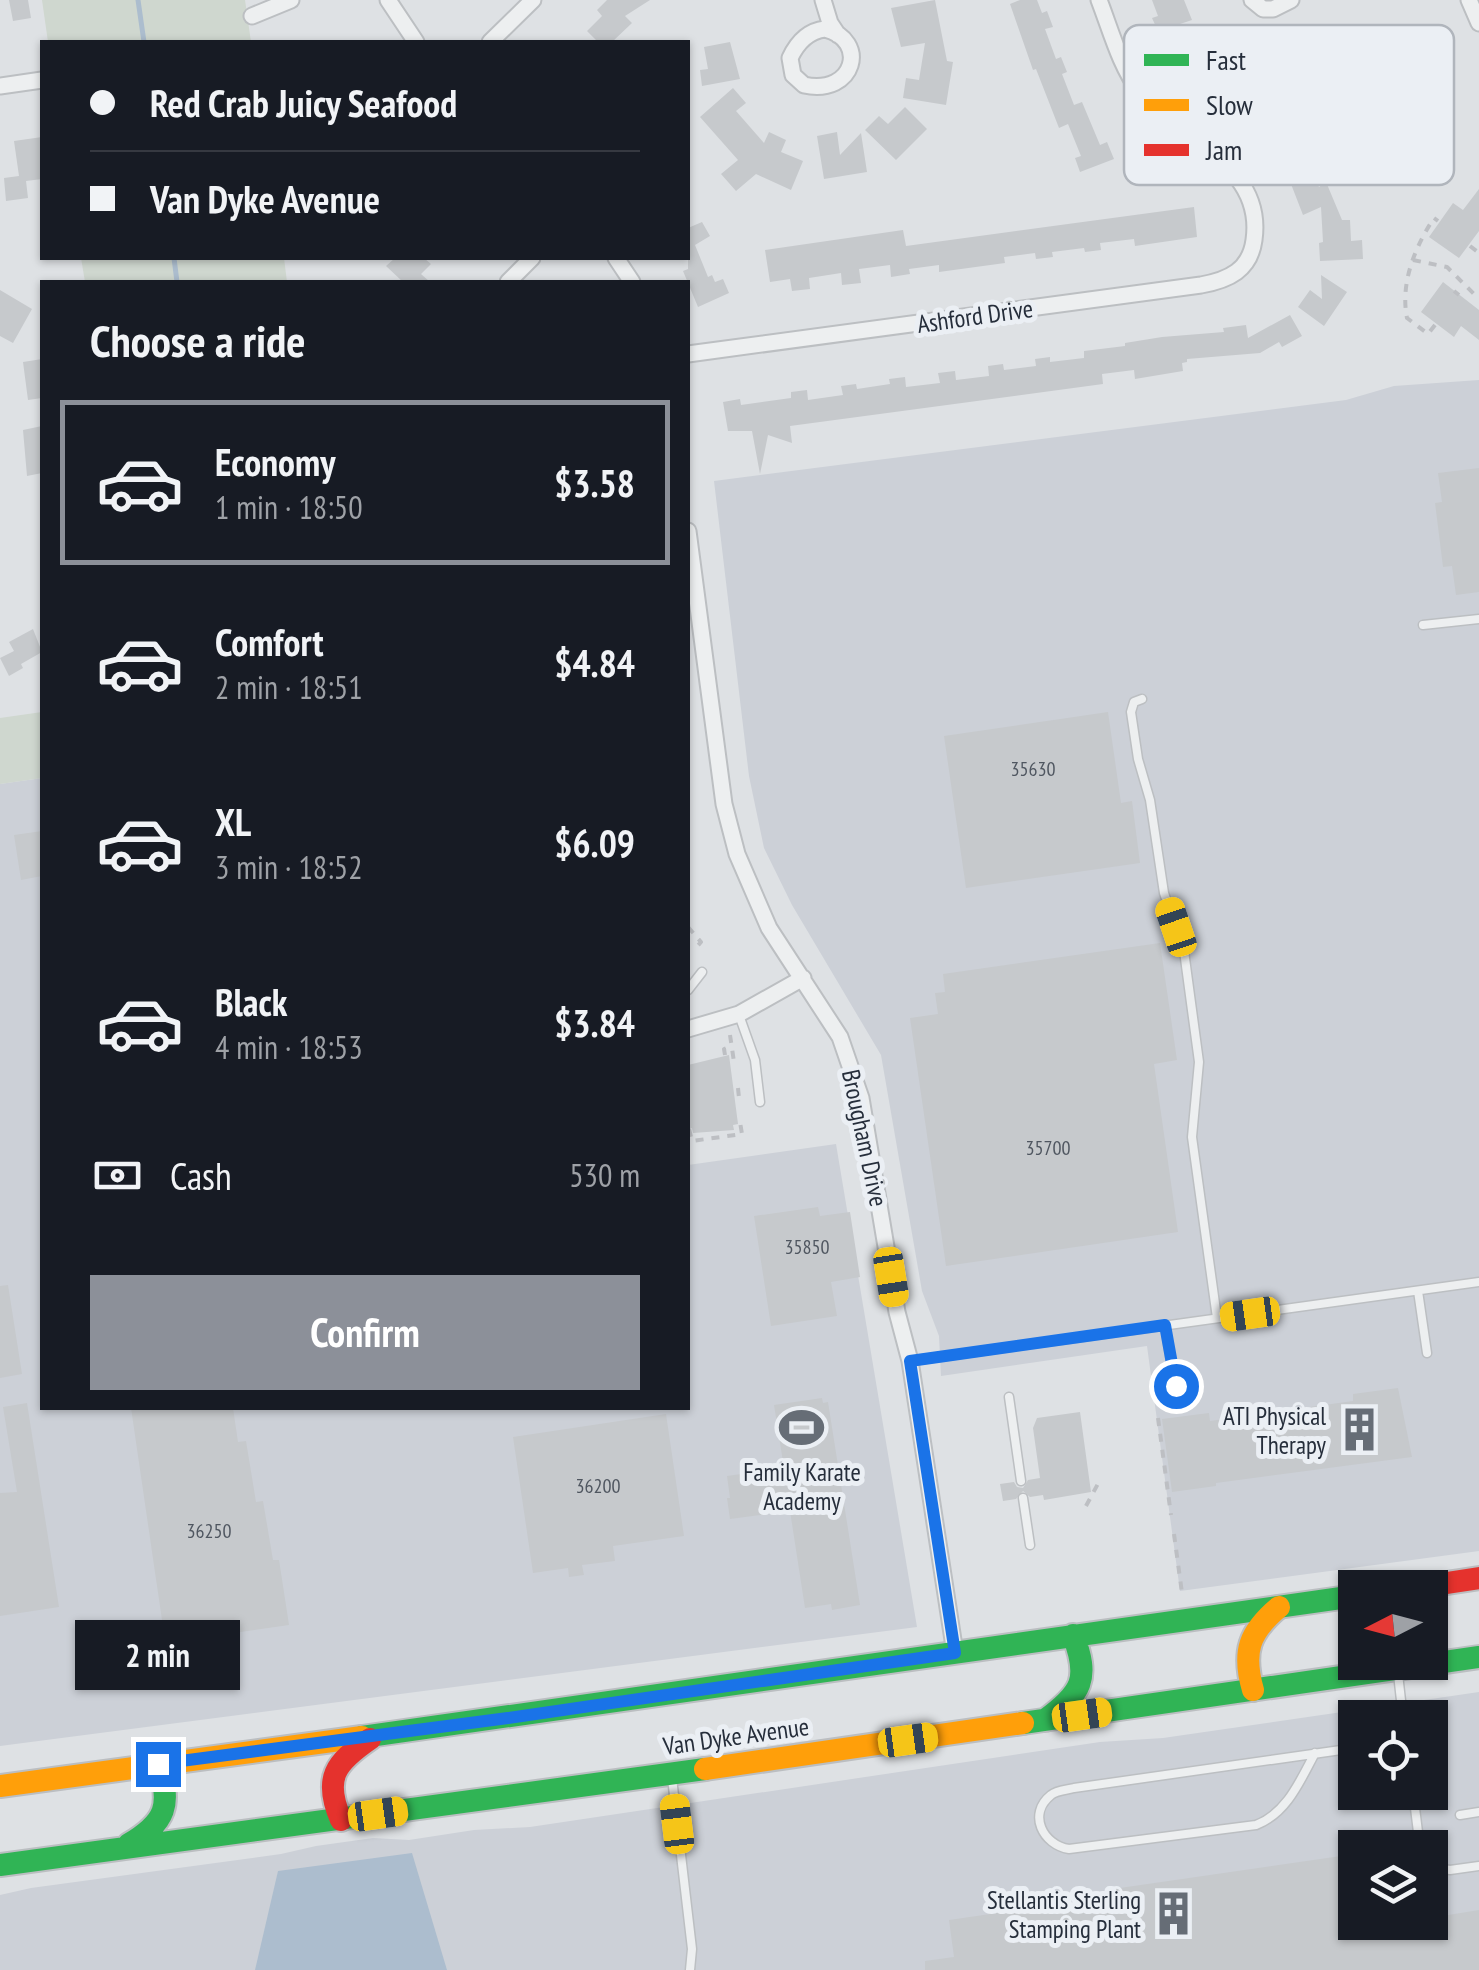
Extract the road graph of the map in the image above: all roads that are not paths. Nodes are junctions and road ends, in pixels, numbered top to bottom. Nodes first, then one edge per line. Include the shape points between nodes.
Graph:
1 (291, 0) edge
2 (388, 0) edge
3 (533, 0) edge
4 (1099, 0) edge
5 (1291, 0) edge
6 (1469, 0) edge
7 (824, 4) edge
8 (1257, 5) edge
9 (252, 16) dead end
10 (1479, 23) edge
11 (815, 30) junction
12 (838, 35) junction
13 (415, 40) edge
14 (492, 40) edge
15 (1124, 61) edge
16 (40, 80) edge
17 (0, 86) edge
18 (1241, 185) edge
19 (530, 260) edge
20 (510, 280) edge
21 (690, 354) edge
22 (690, 549) edge
23 (1479, 619) edge
24 (1423, 625) dead end
25 (1142, 699) dead end
26 (702, 972) dead end
27 (803, 978) junction
28 (690, 987) edge
29 (739, 1014) junction
30 (690, 1027) edge
31 (760, 1102) dead end
32 (1479, 1282) edge
33 (1418, 1290) junction
34 (1217, 1318) junction
35 (1165, 1325) junction
36 (1427, 1353) dead end
37 (910, 1361) junction
38 (1176, 1386) dead end
39 (1009, 1397) dead end
40 (1021, 1481) dead end
41 (1023, 1498) dead end
42 (1030, 1545) dead end
43 (1479, 1578) edge
44 (1448, 1583) edge
45 (1338, 1598) edge
46 (1279, 1607) junction
47 (1072, 1636) junction
48 (955, 1653) junction
49 (1479, 1657) edge
50 (1448, 1662) edge
51 (1338, 1678) edge
52 (1253, 1690) junction
53 (1045, 1720) junction
54 (374, 1736) junction
55 (1338, 1750) edge
56 (1315, 1753) junction
57 (158, 1764) junction
58 (671, 1774) junction
59 (0, 1786) edge
60 (1479, 1812) edge
61 (1460, 1815) dead end
62 (341, 1820) junction
63 (120, 1849) junction
64 (0, 1865) edge
65 (1479, 1866) edge
66 (1448, 1870) edge
67 (690, 1970) edge

1 - 9 street
2 - 13 street
3 - 14 street
4 - 15 street, Ashford Drive
5 - 8 street via 1273,9
6 - 10 street
7 - 11 street
7 - 12 street
11 - 12 street
11 - 12 street via 790,58 792,75 811,87 846,77 850,50
16 - 17 street
18 - 21 street, Ashford Drive via 1251,204 1252,256 1236,274 1201,286
19 - 20 street
22 - 27 street, Brougham Drive via 724,804 737,854 769,928
23 - 24 lane
25 - 34 lane via 1131,712 1138,758 1164,893 1184,950 1199,1062 1192,1137
26 - 28 lane
27 - 29 street
27 - 37 street, Brougham Drive via 840,1037 861,1098
29 - 30 street
29 - 31 lane
32 - 33 lane
33 - 34 lane
33 - 36 lane
34 - 35 lane
35 - 37 lane
35 - 38 lane
37 - 48 street, Brougham Drive
39 - 40 lane
41 - 42 lane
43 - 44 main road
45 - 46 main road, Van Dyke Avenue
46 - 47 main road, Van Dyke Avenue
46 - 52 main road via 1260,1622 1245,1649
47 - 48 main road, Van Dyke Avenue
47 - 53 main road via 1083,1661 1080,1689
48 - 54 main road, Van Dyke Avenue
49 - 50 main road, Van Dyke Avenue
51 - 52 main road, Van Dyke Avenue
52 - 53 main road, Van Dyke Avenue
53 - 58 main road, Van Dyke Avenue
54 - 57 main road, Van Dyke Avenue
54 - 62 main road via 348,1754 331,1778
55 - 56 lane
56 - 56 lane via 1057,1792 1048,1797 1040,1827 1056,1847 1069,1849 1256,1826 1284,1807
57 - 59 main road, Van Dyke Avenue
57 - 63 main road via 166,1783 165,1811 148,1834
58 - 62 main road, Van Dyke Avenue
58 - 67 lane
60 - 61 lane
62 - 63 main road, Van Dyke Avenue
63 - 64 main road, Van Dyke Avenue
65 - 66 lane

